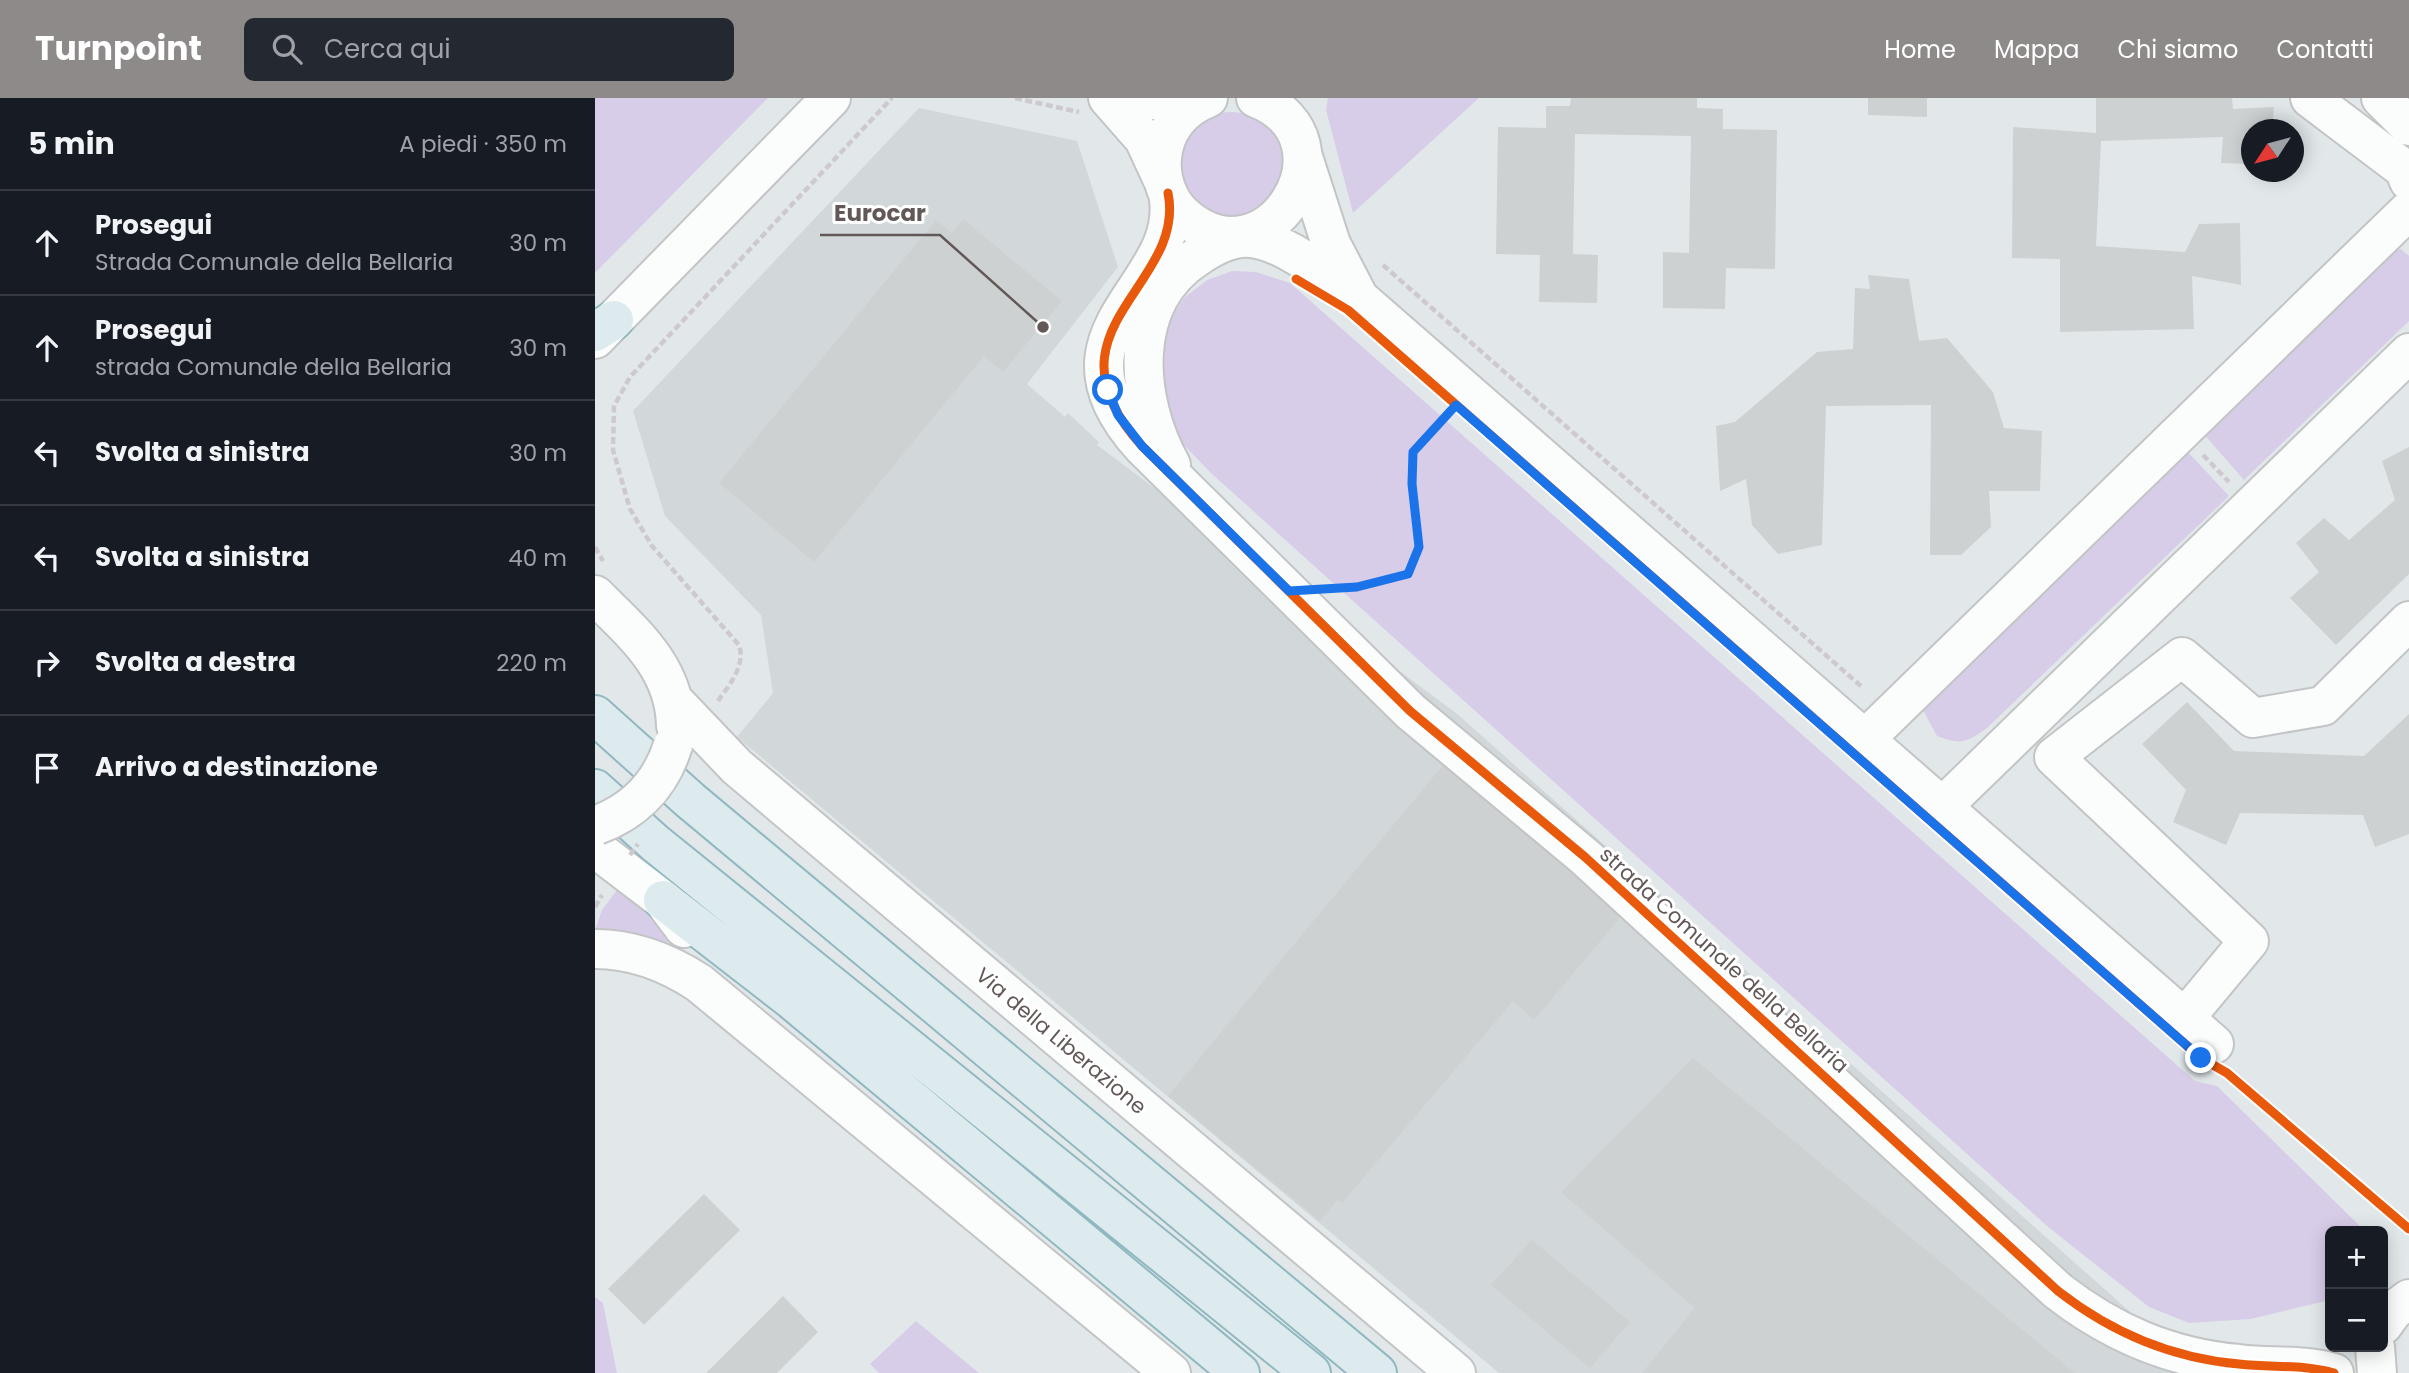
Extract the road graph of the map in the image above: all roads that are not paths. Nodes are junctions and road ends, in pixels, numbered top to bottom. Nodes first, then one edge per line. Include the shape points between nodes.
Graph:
1 (831, 98) edge
2 (1108, 98) edge
3 (1147, 98) edge
4 (1256, 98) edge
5 (1286, 98) edge
6 (2310, 98) edge
7 (2381, 98) edge
8 (1200, 102) edge
9 (2409, 126) edge
10 (1299, 143) junction
11 (2409, 181) edge
12 (1166, 188) junction
13 (2409, 210) edge
14 (1359, 298) junction
15 (601, 331) edge
16 (2409, 353) edge
17 (595, 355) edge
18 (1181, 484) junction
19 (595, 595) edge
20 (2409, 621) edge
21 (674, 701) junction
22 (595, 715) edge
23 (1864, 740) junction
24 (1941, 808) junction
25 (595, 822) edge
26 (663, 900) junction
27 (595, 948) edge
28 (722, 1002) junction
29 (2184, 1018) junction
30 (2214, 1044) dead end
31 (2326, 1352) edge
32 (2375, 1352) edge
33 (2276, 1367) edge
34 (1171, 1373) edge
35 (1240, 1373) edge
36 (1311, 1373) edge
37 (1377, 1373) edge
38 (1456, 1373) edge
39 (2334, 1373) edge
40 (2377, 1373) edge

1 - 15 street
2 - 12 street via 1144,139
3 - 8 street
4 - 10 street via 1284,117
5 - 10 street
6 - 11 street via 2404,169
7 - 9 street
8 - 12 street via 1181,115 1167,136 1161,159
10 - 12 street via 1302,172 1294,197 1278,218 1255,231 1225,235 1201,228 1179,212
10 - 14 street via 1331,244
12 - 18 street via 1170,214 1163,243 1112,329 1105,352 1105,377 1124,426
13 - 23 street
14 - 18 street via 1260,240 1228,240 1178,272 1157,302 1146,334 1142,369 1164,453
14 - 23 street
15 - 17 street
16 - 24 street
18 - 33 street, strada Comunale della Bellaria via 1410,711 1585,857 2058,1291 2102,1323 2160,1349 2215,1362
19 - 21 street via 647,648 666,676
20 - 29 street via 2323,706 2253,718 2182,657 2054,757 2249,942
21 - 25 street, bridge via 673,745 663,770 630,809
21 - 38 street, Via della Liberazione via 724,756
22 - 37 highway via 691,802
23 - 24 street
24 - 29 street
25 - 26 street
25 - 36 highway via 655,843
26 - 28 street via 678,917 703,977
26 - 35 highway via 792,1000
27 - 28 street via 628,951 669,965
28 - 34 street
29 - 30 street
31 - 33 street
32 - 40 street
33 - 39 street

